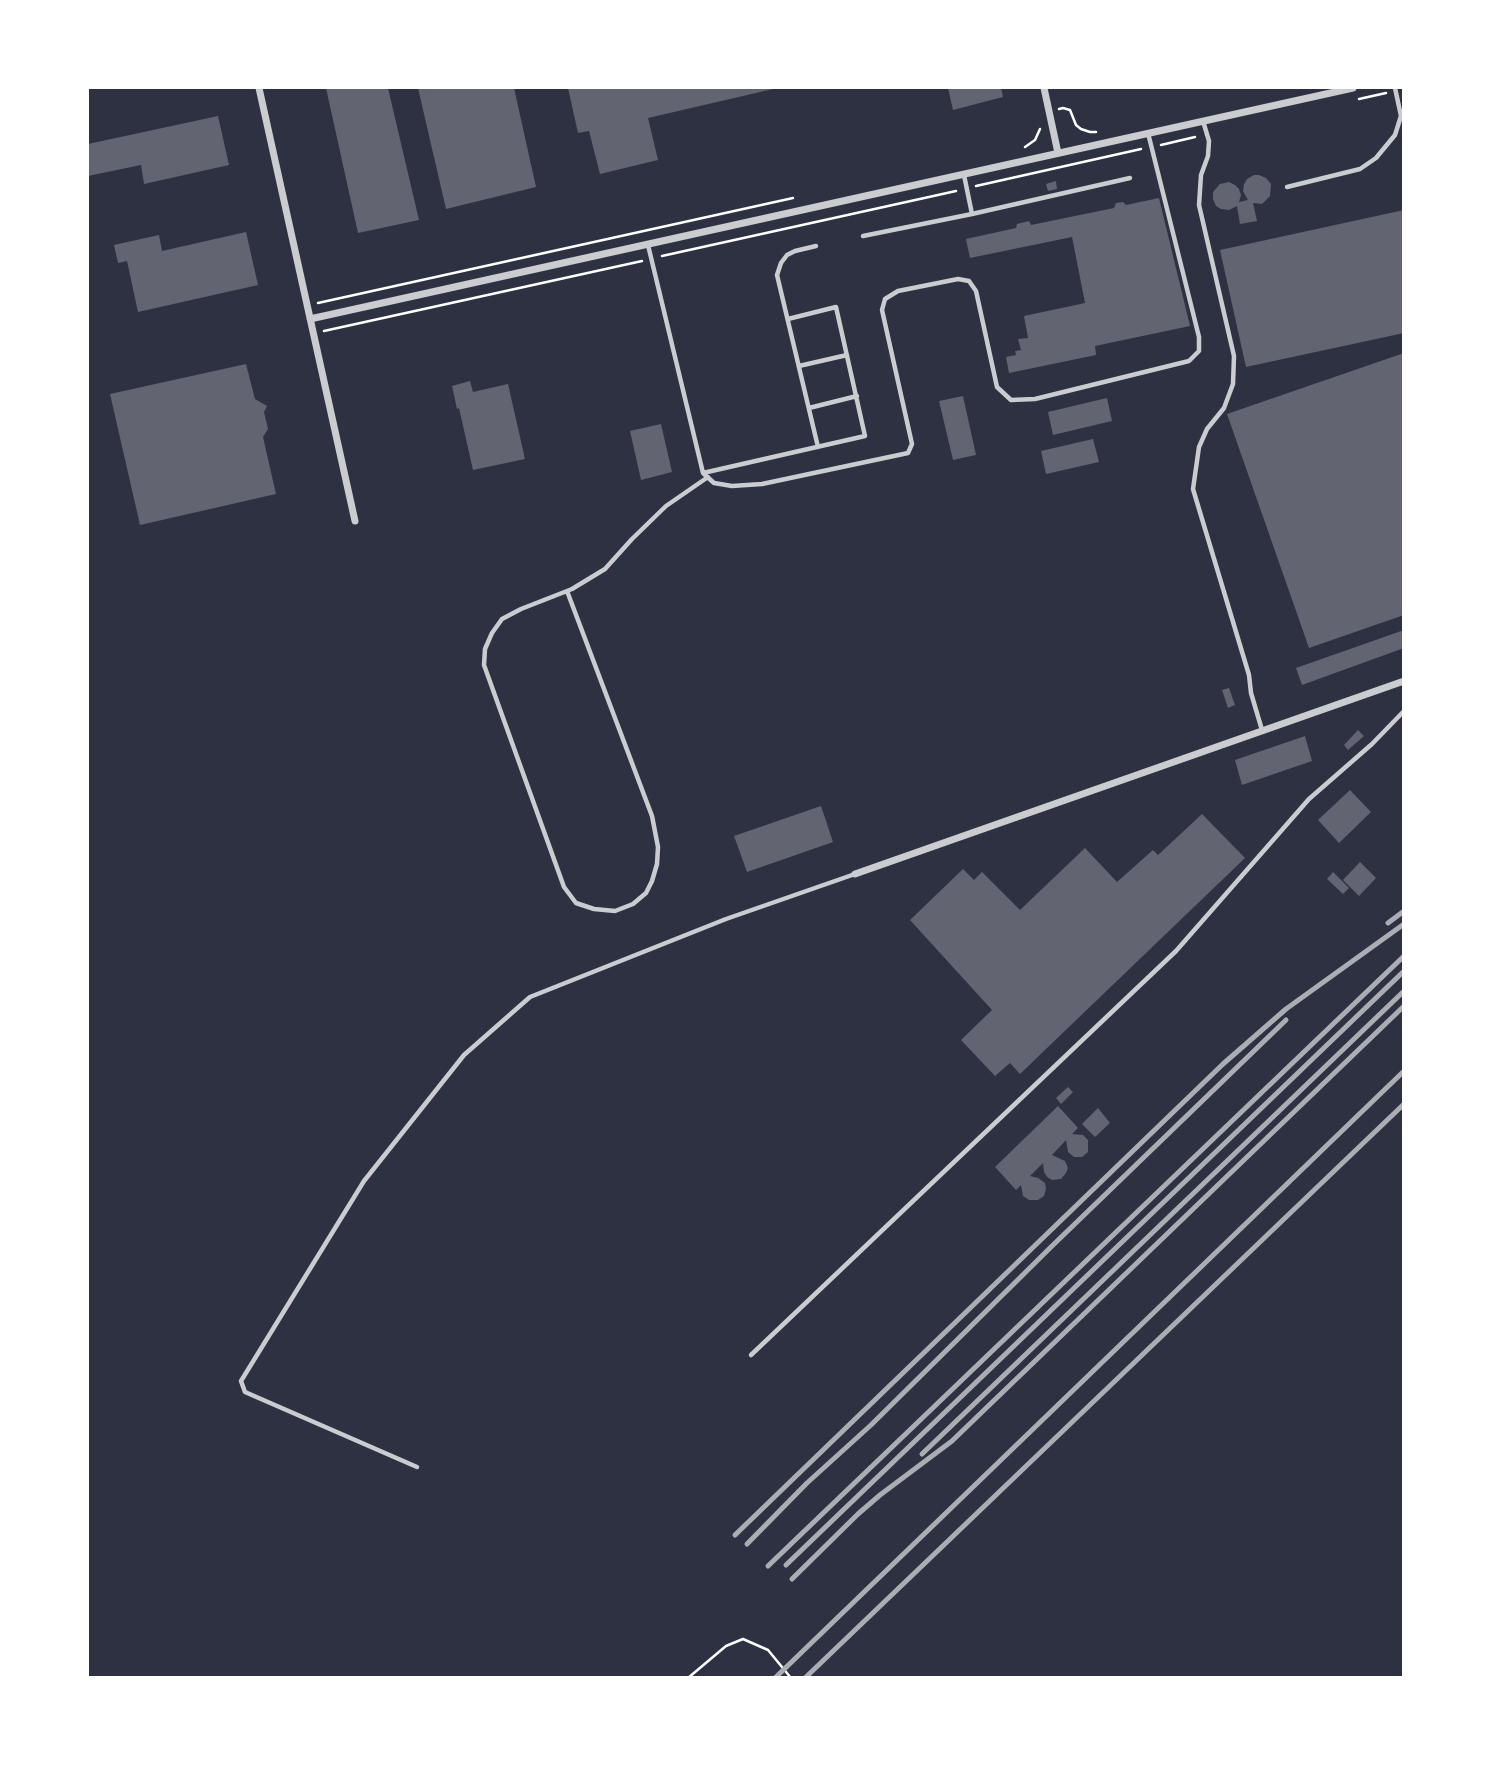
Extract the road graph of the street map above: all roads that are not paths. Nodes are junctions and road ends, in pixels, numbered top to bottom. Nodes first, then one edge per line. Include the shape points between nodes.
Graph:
1 (259, 88) edge
2 (1044, 88) edge
3 (1353, 88) edge
4 (1396, 89) edge
5 (1402, 117) edge
6 (1203, 121) junction
7 (1148, 133) junction
8 (1058, 153) junction
9 (964, 174) junction
10 (1130, 178) dead end
11 (1287, 187) dead end
12 (972, 214) junction
13 (863, 236) dead end
14 (648, 244) junction
15 (816, 246) dead end
16 (310, 319) junction
17 (788, 319) junction
18 (847, 355) junction
19 (799, 366) junction
20 (857, 396) junction
21 (808, 408) junction
22 (818, 447) junction
23 (706, 475) junction
24 (355, 521) dead end
25 (567, 591) junction
26 (1404, 681) edge
27 (1404, 711) edge
28 (1262, 731) junction
29 (855, 874) joint
30 (751, 1355) dead end
31 (417, 1467) dead end

1 - 16 street
2 - 8 street
3 - 6 street
4 - 5 lane
5 - 11 lane via 1395,135 1360,169
6 - 7 street
6 - 28 lane via 1209,141 1199,205 1234,356 1233,384 1199,447 1193,489
7 - 8 street
7 - 23 lane via 1199,337 1199,351 1189,361 1035,399 1011,400 997,387 976,291 969,281 958,279 898,291 885,299 882,310 912,444 908,453 762,484 732,486 714,483
8 - 9 street
9 - 12 lane
9 - 14 street
10 - 12 lane
12 - 13 lane
14 - 16 street
14 - 23 lane
15 - 17 lane via 794,251 781,263 777,275
16 - 24 street
17 - 18 lane via 836,307
17 - 19 lane
18 - 19 lane
18 - 20 lane
19 - 21 lane
20 - 21 lane
20 - 22 lane via 865,436
21 - 22 lane
22 - 23 lane
23 - 25 lane via 666,506 605,569
25 - 25 lane via 502,619 485,649 484,665 564,887 576,903 615,911 646,893 658,847 652,816
26 - 28 street
27 - 30 lane via 1309,799 1176,951
28 - 29 street
29 - 31 lane via 726,919 530,997 464,1055 364,1181 241,1381 245,1392

